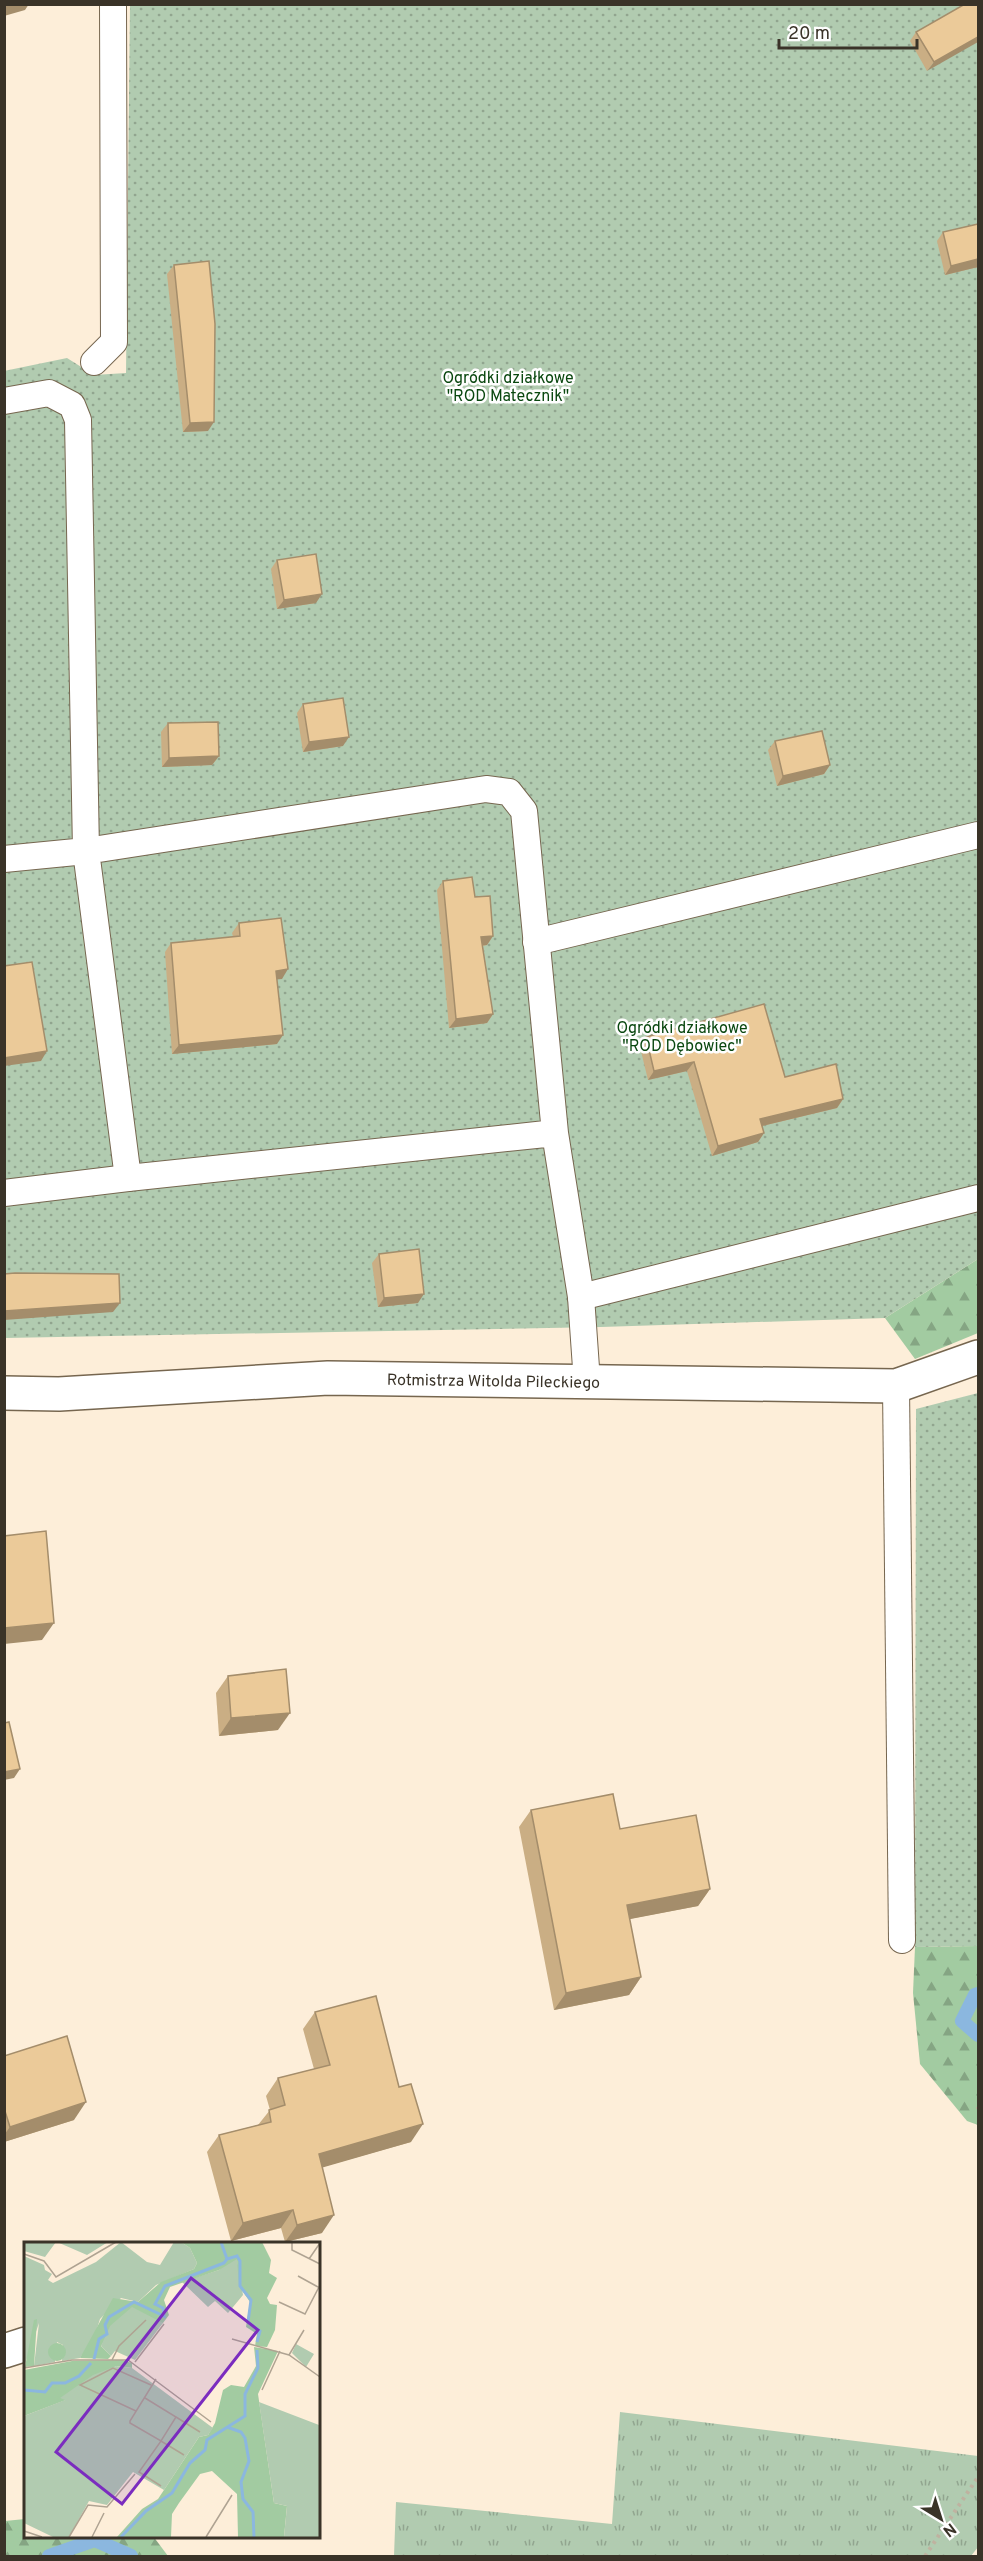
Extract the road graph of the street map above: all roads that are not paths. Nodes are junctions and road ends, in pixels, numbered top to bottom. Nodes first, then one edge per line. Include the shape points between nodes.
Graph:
1 (113, 4) edge
2 (94, 362) dead end
3 (4, 401) edge
4 (978, 835) edge
5 (86, 851) junction
6 (4, 859) edge
7 (537, 942) junction
8 (555, 1132) junction
9 (128, 1178) junction
10 (4, 1193) edge
11 (978, 1198) edge
12 (581, 1297) junction
13 (978, 1357) edge
14 (587, 1382) junction
15 (896, 1386) junction
16 (4, 1393) edge
17 (902, 1940) dead end
18 (24, 2345) edge
19 (4, 2351) edge

1 - 2 lane via 114,342
3 - 5 lane via 49,393 72,405 78,420
4 - 7 lane
5 - 6 lane
5 - 7 lane via 486,789 509,792 524,811
5 - 9 lane
7 - 8 lane
8 - 9 lane
8 - 12 lane
9 - 10 lane
11 - 12 lane
12 - 14 lane
13 - 15 street, Rotmistrza Witolda Pileckiego
14 - 15 street, Rotmistrza Witolda Pileckiego
14 - 16 street, Rotmistrza Witolda Pileckiego via 328,1378 59,1394
15 - 17 lane
18 - 19 street

